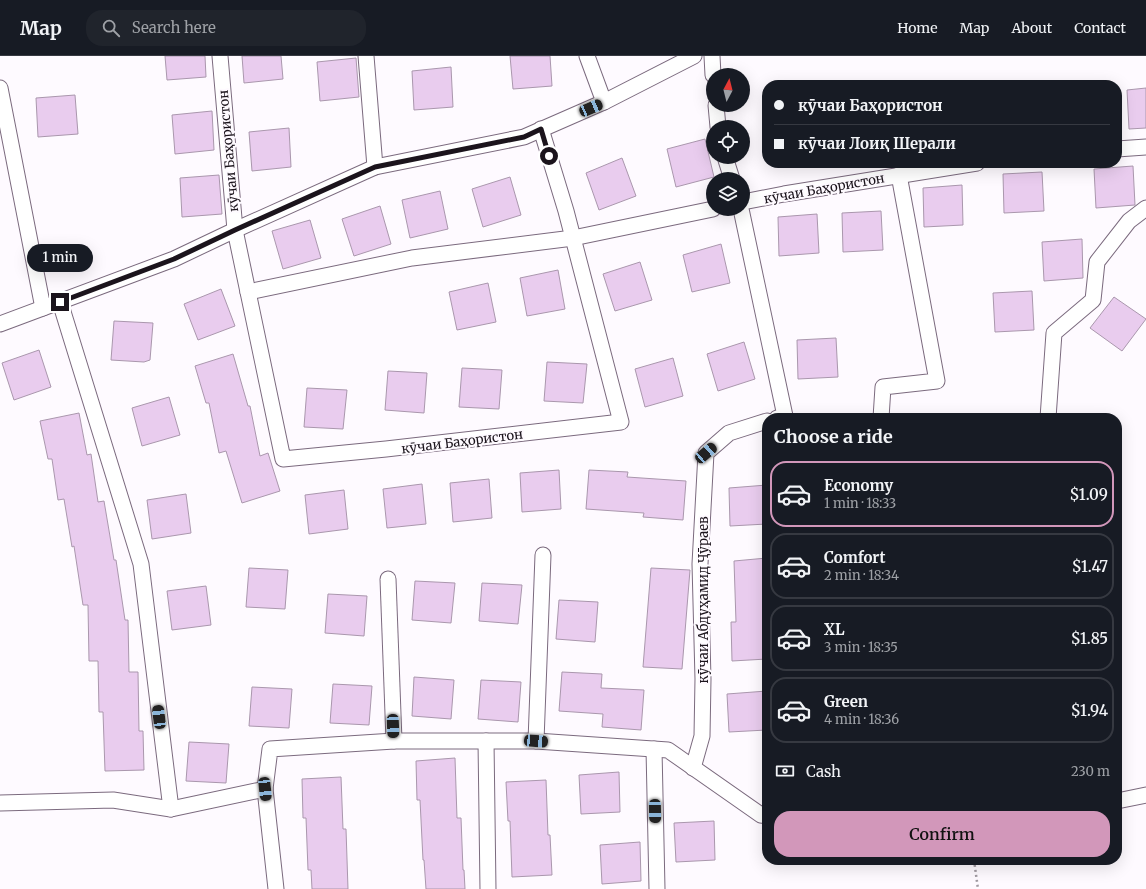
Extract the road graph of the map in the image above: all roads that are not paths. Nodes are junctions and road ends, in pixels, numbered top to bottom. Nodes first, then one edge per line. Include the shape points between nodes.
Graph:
1 (220, 56) edge
2 (366, 56) edge
3 (586, 56) edge
4 (694, 56) edge
5 (712, 56) edge
6 (713, 68) edge
7 (0, 88) edge
8 (604, 102) junction
9 (541, 129) junction
10 (1146, 147) edge
11 (1122, 149) edge
12 (375, 167) junction
13 (944, 168) edge
14 (899, 175) junction
15 (750, 201) edge
16 (1146, 208) edge
17 (706, 210) edge
18 (742, 216) edge
19 (235, 230) junction
20 (573, 238) junction
21 (248, 292) junction
22 (60, 302) junction
23 (43, 308) junction
24 (0, 324) edge
25 (784, 413) edge
26 (881, 413) edge
27 (1048, 413) edge
28 (762, 423) edge
29 (543, 555) dead end
30 (388, 579) dead end
31 (394, 741) junction
32 (486, 741) junction
33 (536, 741) junction
34 (654, 749) junction
35 (693, 768) junction
36 (265, 789) junction
37 (1146, 795) edge
38 (1122, 799) edge
39 (0, 803) edge
40 (171, 809) junction
41 (762, 815) edge
42 (276, 889) edge
43 (488, 889) edge
44 (657, 889) edge

1 - 19 street, кӯчаи Баҳористон
2 - 12 street
3 - 8 street
4 - 8 street
5 - 6 street
7 - 23 street
8 - 9 street
9 - 12 street via 524,137
9 - 20 street, кӯчаи Баҳористон
10 - 11 street
12 - 19 street
13 - 14 street, кӯчаи Баҳористон
14 - 15 street, кӯчаи Баҳористон
14 - 26 street via 938,381 882,387
16 - 27 street via 1128,221 1097,262 1093,300 1054,333
17 - 20 street
18 - 25 street
19 - 21 street, кӯчаи Баҳористон
19 - 22 street via 174,259
20 - 21 street via 412,258
20 - 21 street, кӯчаи Баҳористон via 621,422 283,459
22 - 23 street
22 - 40 street via 141,564
23 - 24 street
28 - 35 street, кӯчаи Абдуҳамид Ҷӯраев via 729,433 706,453 700,564 702,736
29 - 33 street
30 - 31 street
31 - 32 street
31 - 36 street via 270,749
32 - 33 street
32 - 43 street
33 - 34 street
34 - 35 street via 668,750
34 - 44 street
35 - 41 street
36 - 40 street
36 - 42 street
37 - 38 street
39 - 40 street via 113,800

